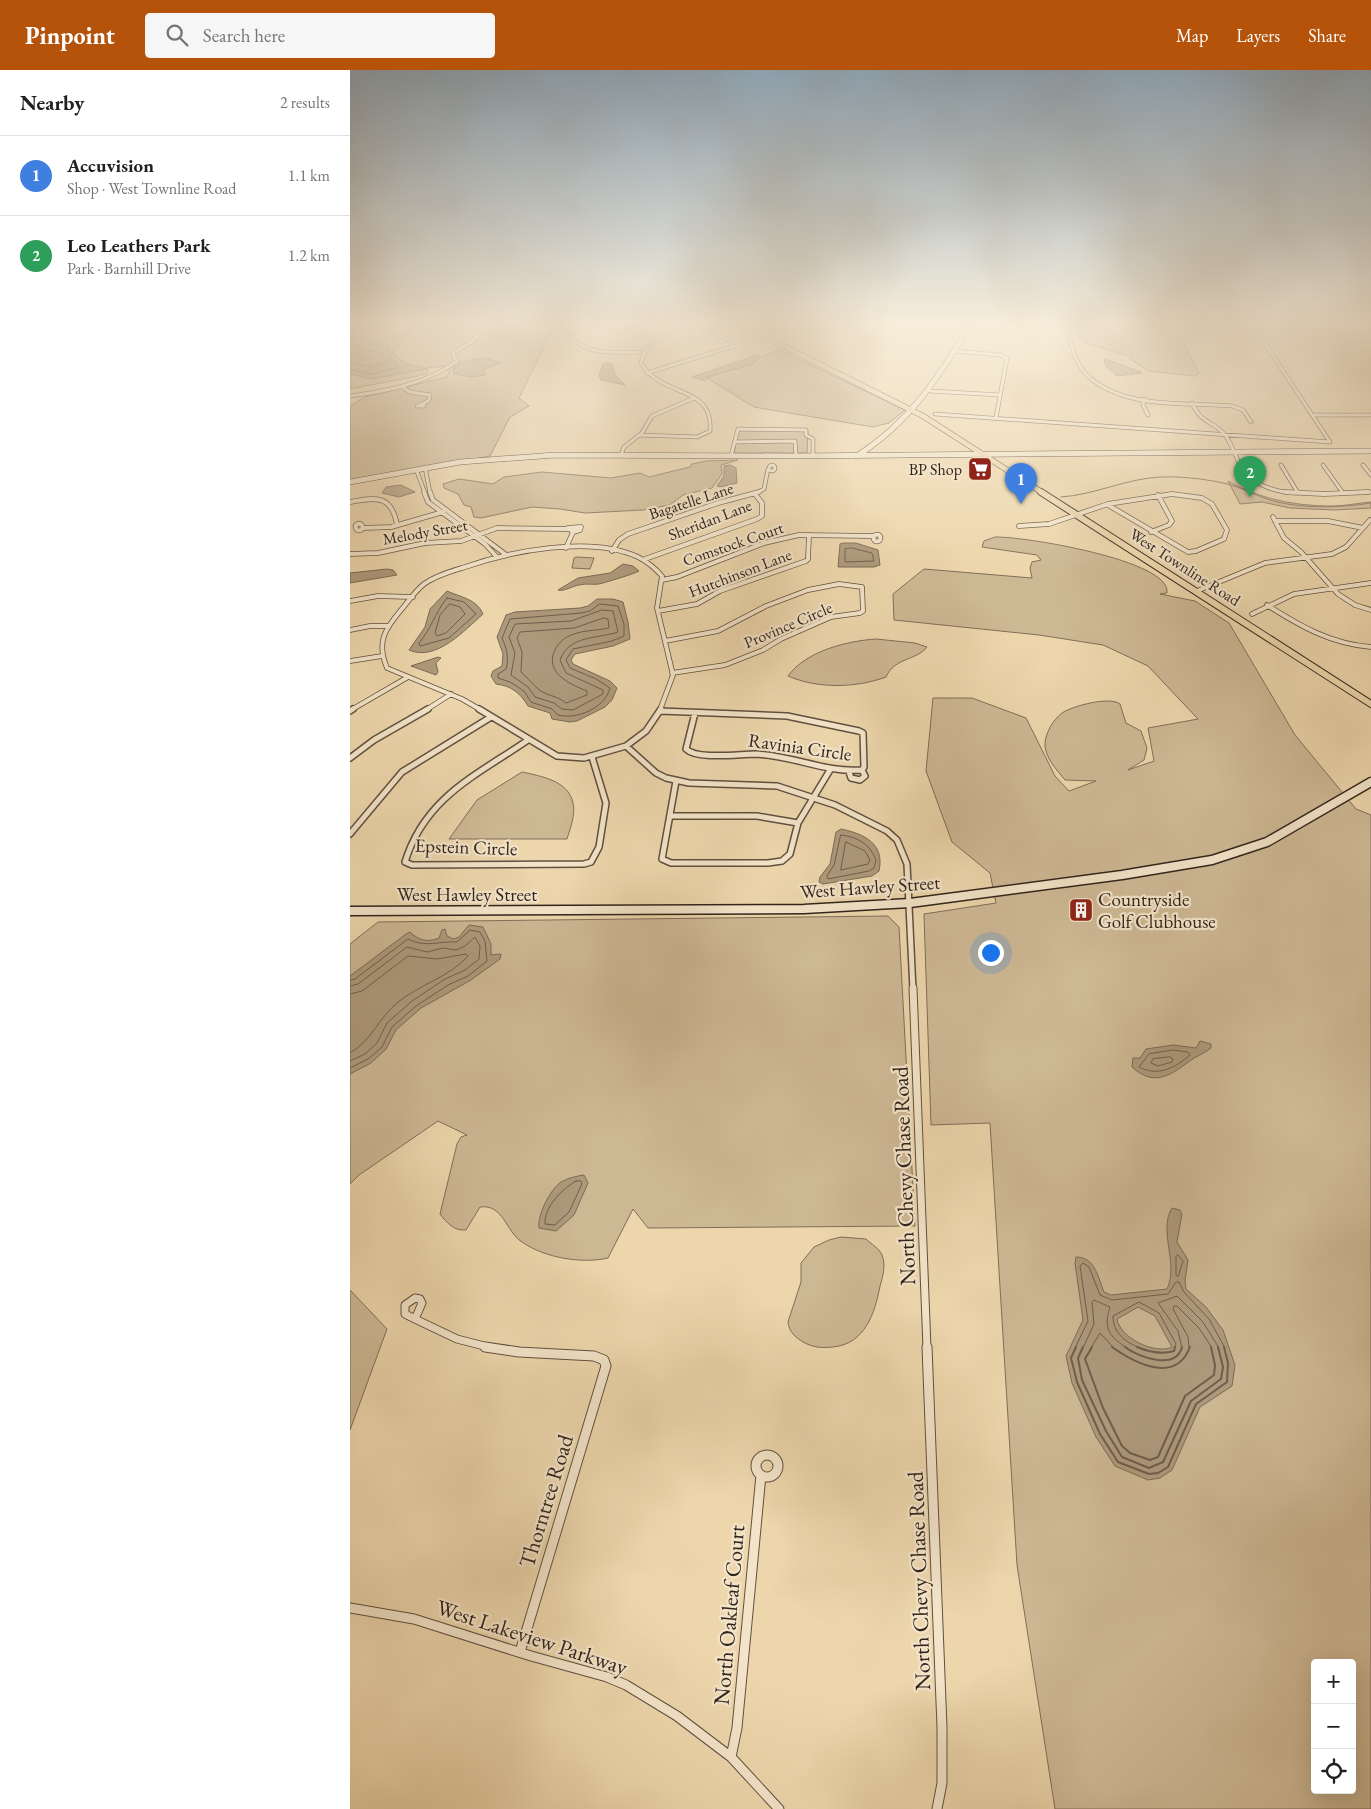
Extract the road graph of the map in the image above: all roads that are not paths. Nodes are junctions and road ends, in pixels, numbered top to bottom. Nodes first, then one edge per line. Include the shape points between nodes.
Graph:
1 (677, 405) edge
2 (706, 405) edge
3 (904, 405) edge
4 (918, 405) edge
5 (998, 405) edge
6 (1142, 405) edge
7 (1193, 405) edge
8 (1205, 405) edge
9 (1307, 405) edge
10 (914, 410) junction
11 (935, 414) dead end
12 (1148, 415) dead end
13 (1314, 415) junction
14 (1371, 415) edge
15 (996, 418) junction
16 (1251, 422) dead end
17 (640, 435) junction
18 (1224, 435) junction
19 (734, 442) junction
20 (1371, 451) edge
21 (1234, 452) junction
22 (984, 454) junction
23 (623, 455) junction
24 (731, 456) junction
25 (796, 456) junction
26 (813, 456) junction
27 (856, 456) junction
28 (1281, 465) dead end
29 (1322, 465) dead end
30 (1363, 465) dead end
31 (425, 467) junction
32 (416, 469) junction
33 (768, 469) dead end
34 (1371, 475) edge
35 (350, 482) edge
36 (1371, 492) edge
37 (1298, 493) junction
38 (1343, 493) junction
39 (755, 494) junction
40 (1158, 495) junction
41 (350, 502) edge
42 (1108, 505) junction
43 (446, 510) junction
44 (440, 513) junction
45 (1076, 514) junction
46 (1370, 520) edge
47 (397, 524) junction
48 (1018, 526) dead end
49 (363, 528) dead end
50 (568, 528) junction
51 (1363, 528) junction
52 (573, 532) junction
53 (1151, 532) junction
54 (480, 534) junction
55 (809, 535) junction
56 (474, 536) junction
57 (874, 536) dead end
58 (566, 548) junction
59 (612, 550) junction
60 (350, 554) edge
61 (504, 554) junction
62 (496, 556) junction
63 (1308, 558) junction
64 (646, 559) junction
65 (662, 580) junction
66 (1371, 583) edge
67 (1334, 590) junction
68 (1197, 591) junction
69 (413, 597) junction
70 (350, 601) edge
71 (1267, 605) junction
72 (1371, 610) edge
73 (658, 611) junction
74 (1252, 614) dead end
75 (388, 626) junction
76 (350, 630) edge
77 (665, 641) junction
78 (1371, 647) edge
79 (382, 656) junction
80 (350, 661) edge
81 (672, 673) junction
82 (408, 677) junction
83 (451, 694) junction
84 (1371, 704) edge
85 (350, 711) edge
86 (660, 711) junction
87 (695, 713) junction
88 (491, 716) junction
89 (528, 740) junction
90 (626, 746) junction
91 (592, 757) junction
92 (350, 758) edge
93 (830, 770) junction
94 (862, 770) junction
95 (849, 772) junction
96 (676, 781) junction
97 (1371, 782) edge
98 (814, 796) junction
99 (670, 816) junction
100 (798, 823) junction
101 (350, 834) edge
102 (910, 903) junction
103 (350, 911) edge
104 (415, 1319) dead end
105 (761, 1475) dead end
106 (350, 1608) edge
107 (520, 1652) junction
108 (731, 1757) junction
109 (779, 1809) edge
110 (937, 1809) edge

1 - 17 street via 653,415
2 - 17 street via 712,420 708,433 697,437
3 - 10 main road
4 - 10 main road
5 - 15 street
6 - 12 street
7 - 18 street via 1203,422 1221,430
8 - 16 street via 1238,408
9 - 13 street
10 - 22 main road
10 - 27 main road
11 - 15 street
13 - 14 street
13 - 18 street via 1330,442
15 - 18 street
17 - 23 street via 626,446
18 - 21 street
19 - 24 street
19 - 25 street via 795,441
19 - 26 street via 738,429 803,429 813,439
20 - 21 main road
21 - 22 main road
21 - 37 street via 1246,473 1255,481
22 - 27 main road
22 - 45 main road, West Townline Road
23 - 24 main road
23 - 31 main road via 510,457
24 - 25 main road
25 - 26 main road
26 - 27 main road
28 - 37 street
29 - 38 street
30 - 34 street
31 - 32 main road
31 - 43 street via 430,495
32 - 35 main road
32 - 44 street via 428,502
33 - 39 street, Bagatelle Lane via 764,489
36 - 38 street
37 - 38 street
39 - 59 street, Bagatelle Lane via 718,503 628,534
39 - 64 street, Sheridan Lane via 762,503 762,516 757,519
40 - 42 street
40 - 53 street via 1172,521
40 - 53 street via 1203,498 1218,512 1227,535 1188,552
41 - 47 street, Melody Street via 380,500 389,503
42 - 45 street
42 - 53 street
43 - 44 street
43 - 54 street
44 - 47 street
44 - 56 street
45 - 48 street via 1049,524
45 - 68 main road, West Townline Road
46 - 51 street
47 - 49 street
50 - 52 street
50 - 52 street via 581,527
50 - 54 street, Melody Street via 497,528
51 - 63 street via 1341,550 1327,556
51 - 63 street via 1328,521 1274,519 1284,538
52 - 58 street
54 - 56 street, Melody Street
54 - 61 street
55 - 57 street, Comstock Court
55 - 65 street, Comstock Court via 764,543
55 - 73 street, Hutchinson Lane via 806,561 720,591 697,604
56 - 60 street, Melody Street via 461,541
56 - 62 street
58 - 59 street
58 - 61 street
59 - 64 street
61 - 62 street
62 - 69 street via 438,576 423,585
63 - 67 street
63 - 68 street via 1265,563
64 - 65 street via 658,569
65 - 73 street
66 - 67 street
67 - 71 street via 1294,594
67 - 72 street via 1348,602
68 - 84 main road, West Townline Road
69 - 70 street via 378,596
69 - 75 street
71 - 74 street
71 - 78 street via 1322,638
73 - 77 street
75 - 76 street
75 - 79 street
77 - 81 street
77 - 81 street, Province Circle via 703,636 726,628 755,611 807,590 852,584 862,587 863,611 860,613 831,617 726,664
79 - 80 street
79 - 82 street via 387,668
81 - 86 street
82 - 83 street
82 - 85 street
83 - 88 street
83 - 92 street via 368,743
86 - 87 street, Ravinia Circle
86 - 90 street via 646,731
87 - 93 street, Ravinia Circle via 686,749 689,752 778,756
87 - 94 street, Ravinia Circle via 787,716 859,731 862,733
88 - 89 street
88 - 101 street via 402,772
89 - 91 street via 557,756
89 - 91 street, Epstein Circle via 452,789 421,828 405,862 412,865 590,862 596,856 606,811 606,798
90 - 91 street
90 - 96 street, North Chevy Chase Road via 656,773
93 - 95 street, Ravinia Circle
93 - 98 street
94 - 95 street, Ravinia Circle
94 - 95 street via 865,776 860,780 851,778
96 - 98 street, North Chevy Chase Road via 777,786
96 - 99 street
97 - 102 main road, West Hawley Street via 1267,842 1212,860
98 - 100 street
98 - 102 street, North Chevy Chase Road via 887,831 897,840 906,864
99 - 100 street via 757,816
99 - 100 street via 662,859 671,864 782,861 790,854
102 - 103 main road, West Hawley Street via 804,909
102 - 110 street, North Chevy Chase Road via 942,1728 942,1783
104 - 107 street, Thorntree Road via 477,1345 594,1356 604,1360 606,1366
105 - 108 street, North Oakleaf Court via 737,1728
106 - 107 street, West Lakeview Parkway via 414,1619
107 - 108 street, West Lakeview Parkway via 626,1685 677,1716
108 - 109 street, West Lakeview Parkway

